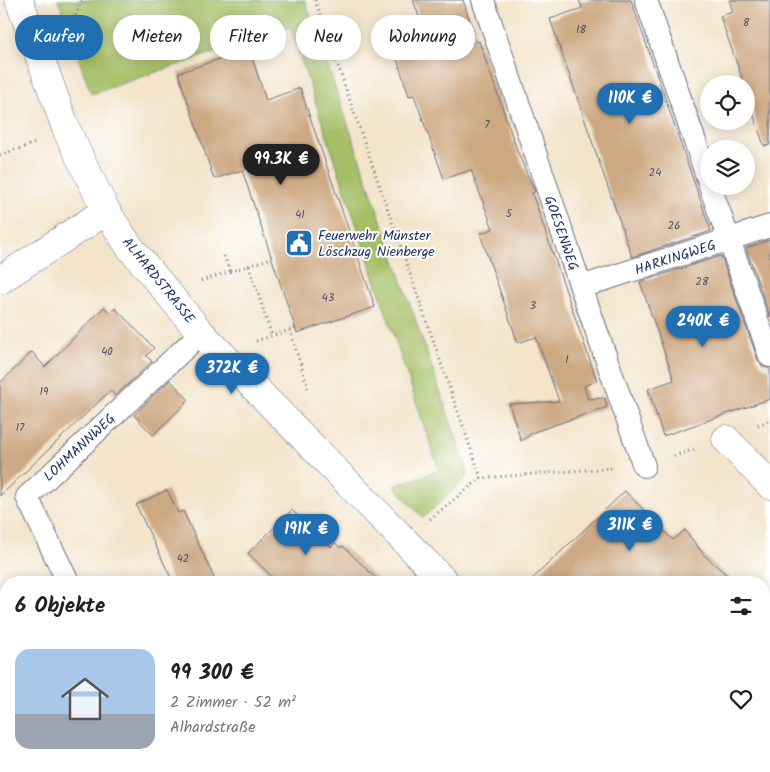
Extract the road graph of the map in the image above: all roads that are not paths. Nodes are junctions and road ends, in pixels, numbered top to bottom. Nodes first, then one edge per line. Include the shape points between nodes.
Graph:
1 (19, 0) edge
2 (483, 0) edge
3 (646, 0) edge
4 (700, 156) edge
5 (713, 195) edge
6 (106, 211) junction
7 (770, 226) edge
8 (728, 240) junction
9 (0, 280) edge
10 (581, 288) junction
11 (201, 333) junction
12 (770, 356) edge
13 (726, 439) road end
14 (644, 466) road end
15 (770, 485) edge
16 (65, 576) edge
17 (439, 576) edge

1 - 6 street, ALHARDSTRASSE via 67,131
2 - 10 lane, GOESENWEG
3 - 4 lane
5 - 8 lane
6 - 9 street
6 - 11 street, ALHARDSTRASSE via 129,246
7 - 8 lane, HARKINGWEG
8 - 10 lane, HARKINGWEG
8 - 12 lane
10 - 14 lane, GOESENWEG
11 - 16 lane, LOHMANNWEG via 27,496
11 - 17 street, ALHARDSTRASSE
13 - 15 street

